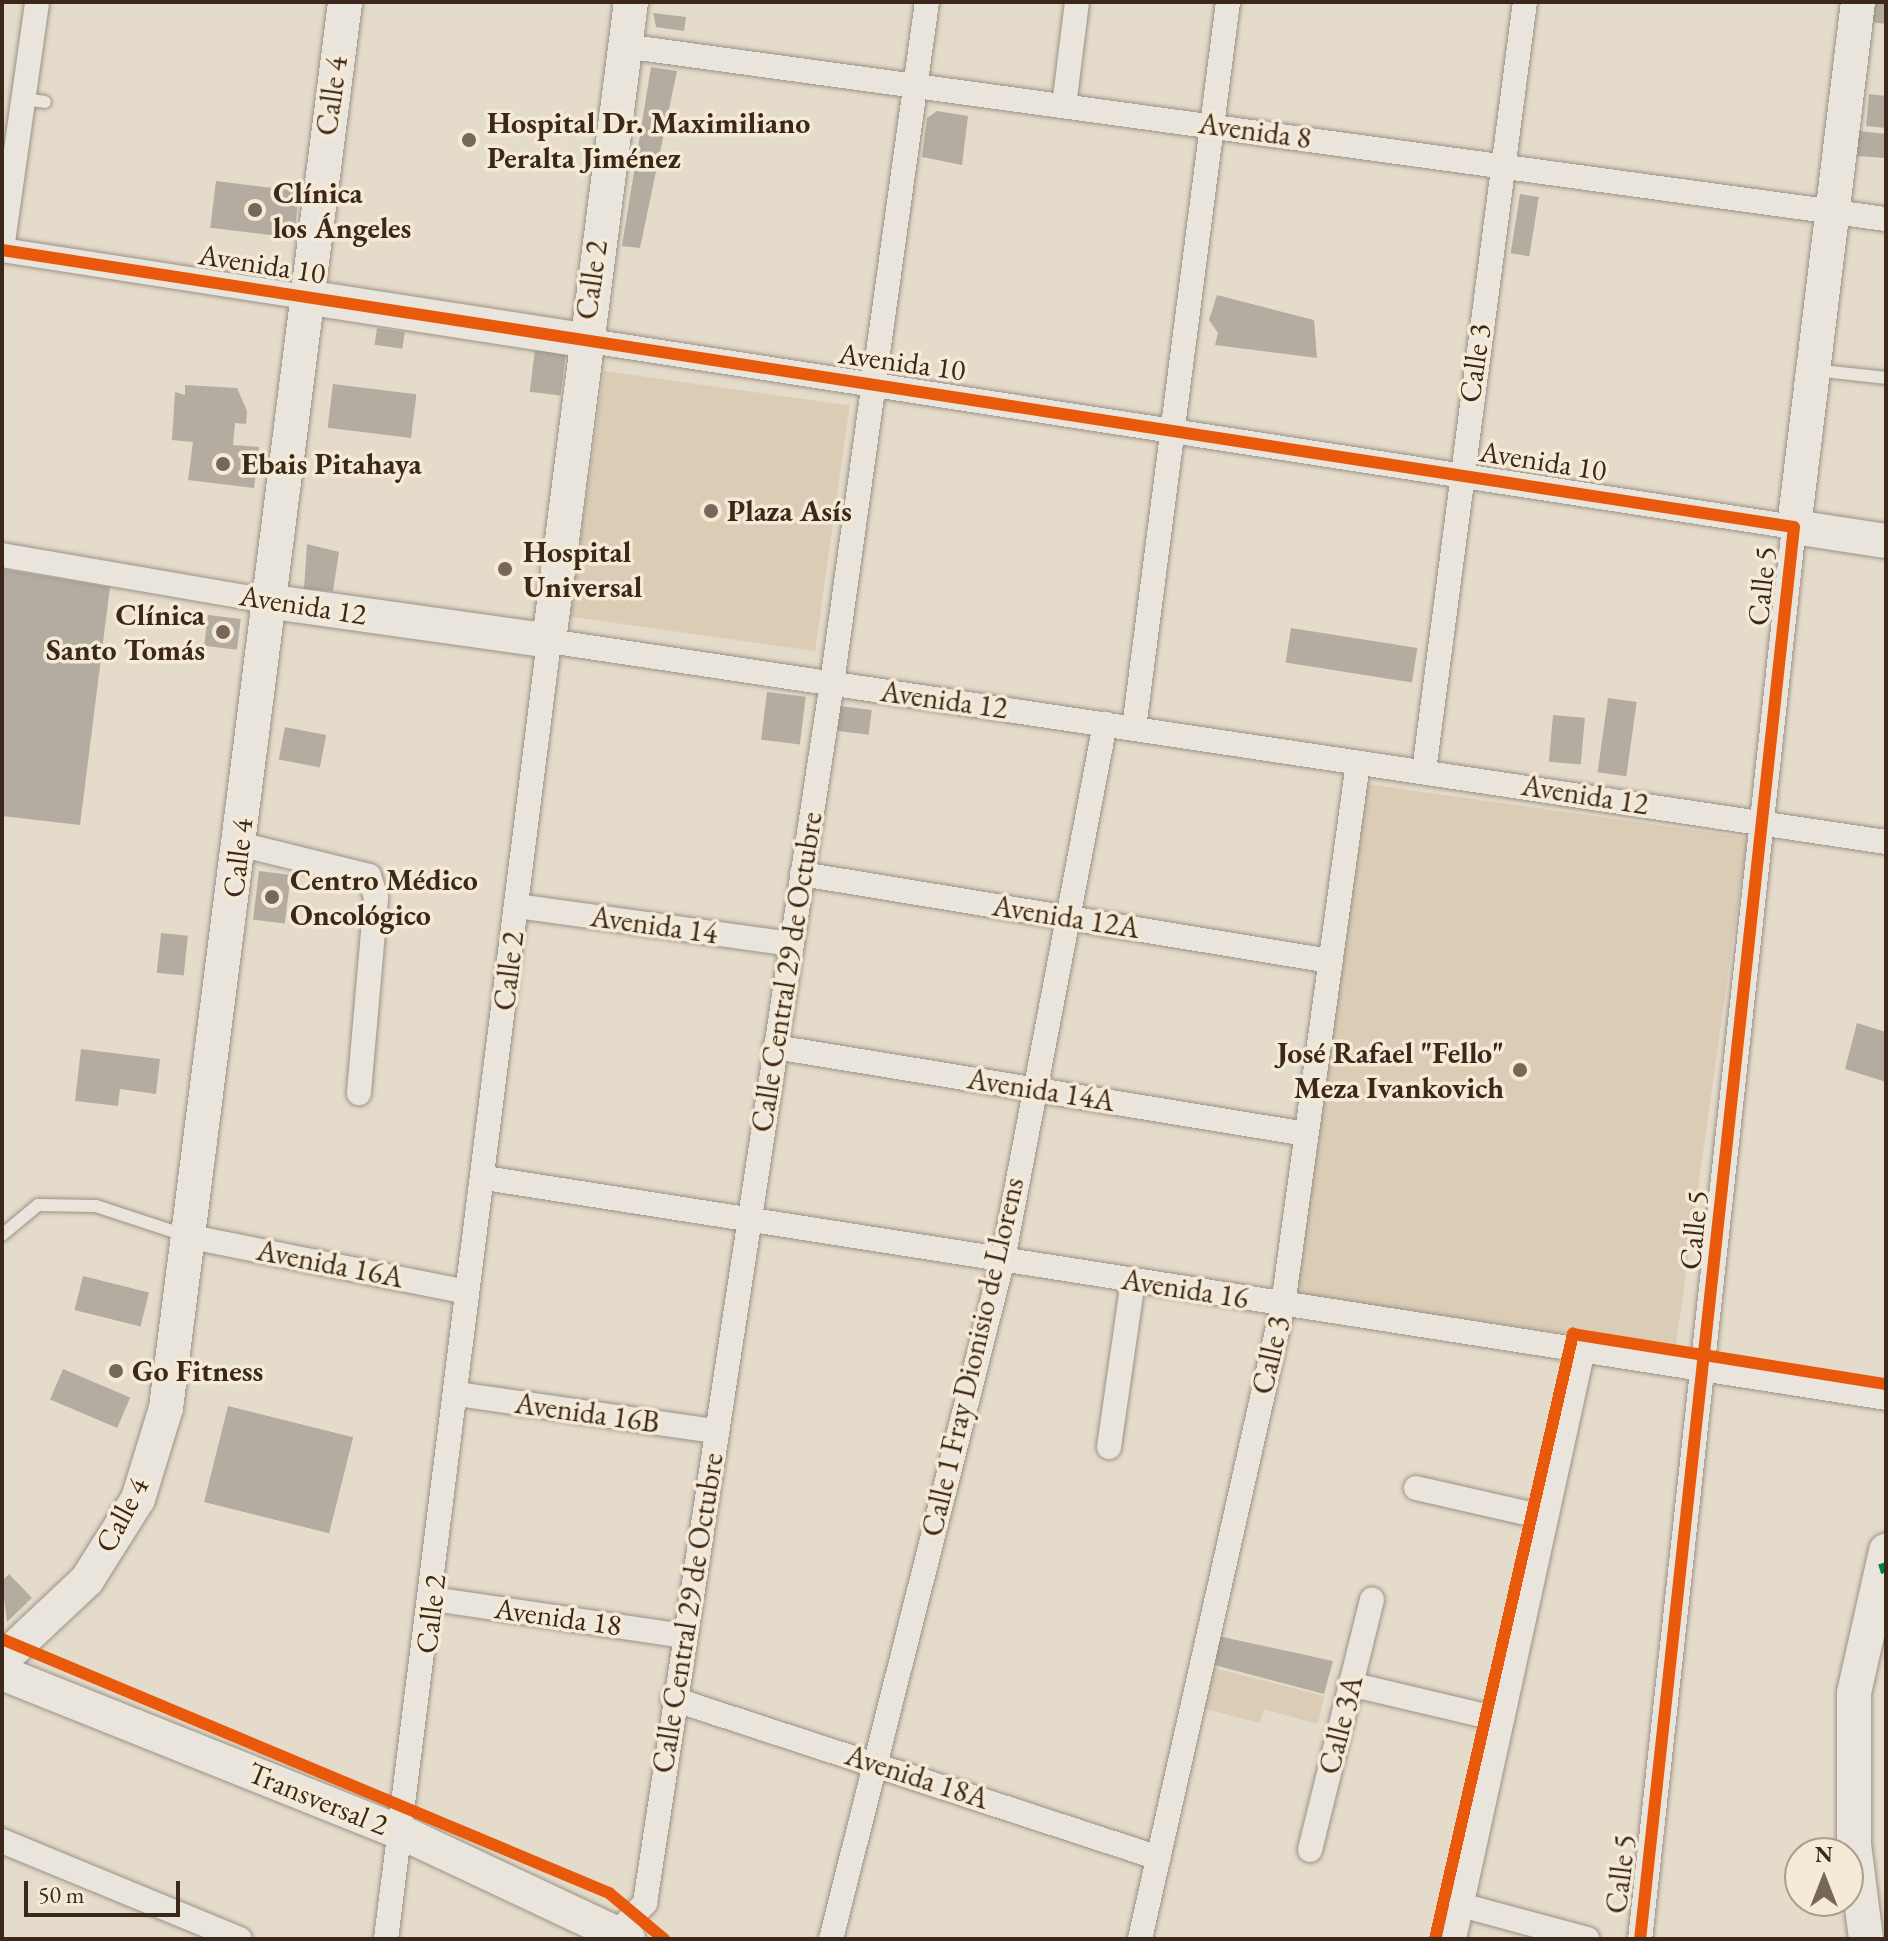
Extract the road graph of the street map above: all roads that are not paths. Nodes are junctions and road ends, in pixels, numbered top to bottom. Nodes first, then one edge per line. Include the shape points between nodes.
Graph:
1 (37, 2) edge
2 (342, 2) edge
3 (631, 2) edge
4 (927, 2) edge
5 (1077, 2) edge
6 (1228, 2) edge
7 (1525, 2) edge
8 (1858, 2) edge
9 (624, 46) junction
10 (916, 86) junction
11 (1064, 106) junction
12 (1216, 126) junction
13 (1502, 166) junction
14 (1829, 210) junction
15 (1886, 219) edge
16 (2, 250) edge
17 (305, 297) junction
18 (583, 340) junction
19 (1810, 370) junction
20 (1886, 378) edge
21 (874, 385) junction
22 (1177, 427) junction
23 (1460, 475) junction
24 (1794, 527) junction
25 (1886, 541) edge
26 (2, 555) edge
27 (273, 602) junction
28 (549, 641) junction
29 (832, 683) junction
30 (1105, 724) junction
31 (1134, 728) junction
32 (1358, 763) junction
33 (1424, 771) junction
34 (1763, 822) junction
35 (1886, 842) edge
36 (239, 844) junction
37 (802, 874) junction
38 (517, 906) junction
39 (1066, 917) junction
40 (791, 944) junction
41 (1330, 961) junction
42 (775, 1047) junction
43 (1030, 1088) junction
44 (359, 1093) dead end
45 (1306, 1134) junction
46 (485, 1178) junction
47 (748, 1219) junction
48 (2, 1235) edge
49 (192, 1237) junction
50 (1003, 1259) junction
51 (1133, 1281) junction
52 (467, 1292) junction
53 (1283, 1305) junction
54 (1583, 1350) junction
55 (1705, 1370) junction
56 (458, 1394) junction
57 (1886, 1398) edge
58 (715, 1431) junction
59 (1109, 1447) dead end
60 (1416, 1488) dead end
61 (1544, 1517) junction
62 (1886, 1551) edge
63 (433, 1599) junction
64 (1372, 1600) dead end
65 (683, 1636) junction
66 (2, 1660) edge
67 (2, 1673) edge
68 (1350, 1684) junction
69 (673, 1699) junction
70 (1502, 1720) junction
71 (875, 1763) junction
72 (403, 1833) junction
73 (2, 1841) edge
74 (1310, 1850) dead end
75 (1159, 1858) junction
76 (1461, 1905) junction
77 (620, 1937) edge
78 (240, 1939) edge
79 (386, 1939) edge
80 (831, 1939) edge
81 (1140, 1939) edge
82 (1454, 1939) edge
83 (1587, 1939) edge
84 (1640, 1939) edge
85 (1866, 1939) edge

1 - 16 street via 35,101
2 - 17 street, Calle 4
3 - 9 street, Calle 2
4 - 10 street, Calle Central 29 de Octubre
5 - 11 street
6 - 12 street
7 - 13 street, Calle 3
8 - 14 street, Calle 5
9 - 10 street, Avenida 8
9 - 18 street, Calle 2
10 - 11 street, Avenida 8
10 - 21 street, Calle Central 29 de Octubre
11 - 12 street, Avenida 8
12 - 13 street, Avenida 8
12 - 22 street
13 - 14 street, Avenida 8
13 - 23 street, Calle 3
14 - 15 street, Avenida 8
14 - 19 street, Calle 5
16 - 17 street, Avenida 10
17 - 18 street, Avenida 10
17 - 27 street, Calle 4
18 - 21 street, Avenida 10
18 - 28 street, Calle 2
19 - 20 lane
19 - 24 street, Calle 5
21 - 22 street, Avenida 10
21 - 29 street, Calle Central 29 de Octubre
22 - 23 street, Avenida 10
22 - 31 street
23 - 24 street, Avenida 10
23 - 33 street, Calle 3
24 - 25 street, Avenida 10
24 - 34 street, Calle 5
26 - 27 street, Avenida 12
27 - 28 street, Avenida 12
27 - 36 street, Calle 4
28 - 29 street, Avenida 12
28 - 38 street, Calle 2
29 - 30 street, Avenida 12
29 - 37 street, Calle Central 29 de Octubre
30 - 31 street, Avenida 12
30 - 39 street, Calle 1 Fray Dionisio de Llorens
31 - 32 street, Avenida 12
32 - 33 street, Avenida 12
32 - 41 street, Calle 3
33 - 34 street, Avenida 12
34 - 35 street, Avenida 12
34 - 55 street, Calle 5
36 - 44 street via 360,868 369,876 376,898
36 - 49 street, Calle 4
37 - 39 street, Avenida 12A
37 - 40 street, Calle Central 29 de Octubre
38 - 40 street, Avenida 14
38 - 46 street, Calle 2
39 - 41 street, Avenida 12A
39 - 43 street, Calle 1 Fray Dionisio de Llorens
40 - 42 street, Calle Central 29 de Octubre
41 - 45 street, Calle 3
42 - 43 street, Avenida 14A
42 - 47 street, Calle Central 29 de Octubre
43 - 45 street, Avenida 14A
43 - 50 street, Calle 1 Fray Dionisio de Llorens
45 - 53 street, Calle 3
46 - 47 street, Avenida 16
46 - 52 street, Calle 2
47 - 50 street, Avenida 16
47 - 58 street, Calle Central 29 de Octubre
48 - 49 lane via 38,1205 96,1206
49 - 52 street, Avenida 16A
49 - 66 street, Calle 4 via 166,1408 138,1499 87,1580
50 - 51 street, Avenida 16
50 - 71 street, Calle 1 Fray Dionisio de Llorens
51 - 53 street, Avenida 16
51 - 59 street
52 - 56 street, Calle 2
53 - 54 street, Avenida 16
53 - 75 street, Calle 3
54 - 55 street, Avenida 16
54 - 61 street
55 - 57 street, Avenida 16
55 - 84 street, Calle 5
56 - 58 street, Avenida 16B
56 - 63 street, Calle 2
58 - 65 street, Calle Central 29 de Octubre
60 - 61 street
61 - 70 street
62 - 85 street via 1854,1693
63 - 65 street, Avenida 18
63 - 72 street, Calle 2
64 - 68 street, Calle 3A
65 - 69 street, Calle Central 29 de Octubre
67 - 72 street, Transversal 2
68 - 70 street
68 - 74 street, Calle 3A
69 - 71 street, Avenida 18A
69 - 77 street, Calle Central 29 de Octubre via 645,1903
70 - 76 street
71 - 75 street, Avenida 18A
71 - 80 street, Calle 1 Fray Dionisio de Llorens
72 - 77 street, Transversal 2
72 - 79 street, Calle 2
73 - 78 street
75 - 81 street, Calle 3
76 - 82 street
76 - 83 street

